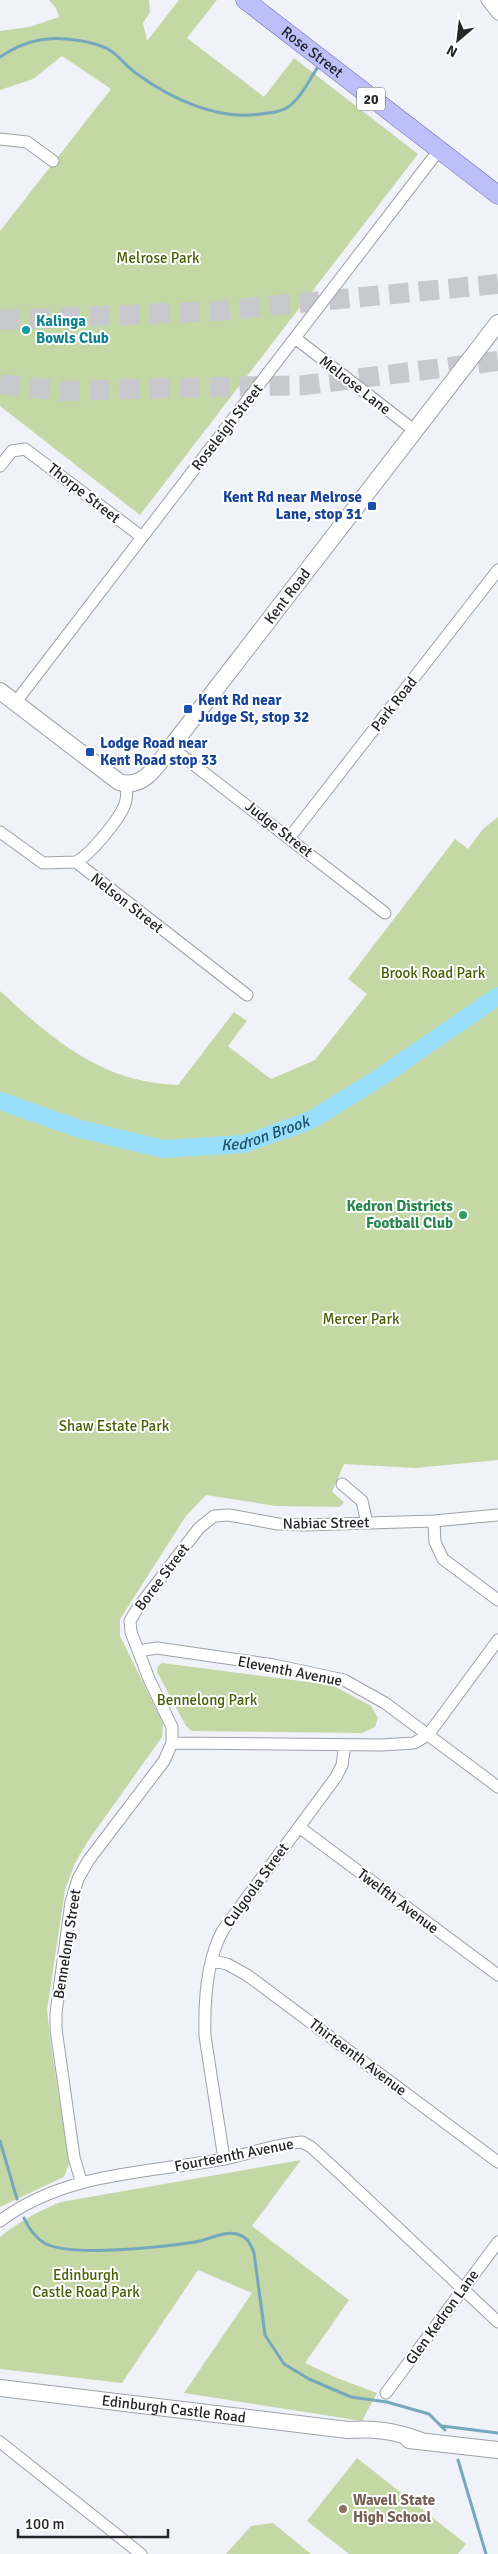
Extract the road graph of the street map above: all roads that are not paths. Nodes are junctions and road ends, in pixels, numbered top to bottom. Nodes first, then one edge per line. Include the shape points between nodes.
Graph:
1 (245, 0) edge
2 (487, 0) edge
3 (498, 14) edge
4 (0, 140) edge
5 (439, 150) junction
6 (53, 161) dead end
7 (498, 196) edge
8 (498, 323) edge
9 (295, 338) junction
10 (415, 431) junction
11 (0, 466) edge
12 (142, 537) junction
13 (497, 574) edge
14 (0, 691) edge
15 (15, 703) junction
16 (171, 747) junction
17 (127, 784) junction
18 (0, 832) edge
19 (290, 837) junction
20 (76, 862) junction
21 (385, 913) dead end
22 (246, 995) dead end
23 (342, 1484) dead end
24 (218, 1515) joint
25 (498, 1515) edge
26 (434, 1521) junction
27 (367, 1523) junction
28 (498, 1600) edge
29 (498, 1640) edge
30 (138, 1651) junction
31 (428, 1735) junction
32 (172, 1743) junction
33 (345, 1745) junction
34 (498, 1787) edge
35 (299, 1827) junction
36 (213, 1961) junction
37 (498, 1976) edge
38 (224, 2159) junction
39 (498, 2162) edge
40 (81, 2181) junction
41 (0, 2221) edge
42 (498, 2242) edge
43 (463, 2289) junction
44 (498, 2322) edge
45 (0, 2388) edge
46 (386, 2393) dead end
47 (0, 2442) edge
48 (498, 2450) edge
49 (142, 2554) edge

1 - 5 main road, Rose Street / 20
2 - 3 street
4 - 6 street via 27,142
5 - 7 main road, Rose Street / 20
5 - 9 street, Roseleigh Street
8 - 10 street, Kent Road
9 - 10 street, Melrose Lane
9 - 12 street, Roseleigh Street
10 - 16 street, Kent Road
11 - 12 street, Thorpe Street via 12,451 25,449
12 - 15 street, Roseleigh Street
13 - 19 street, Park Road
14 - 15 street
15 - 17 street via 111,777
16 - 17 street, Kent Road via 143,780
16 - 19 street, Judge Street
17 - 20 street via 124,805 119,814 89,853
18 - 20 street, Nelson Street via 43,863
19 - 21 street, Judge Street
20 - 22 street, Nelson Street
23 - 27 street via 362,1501
24 - 27 street, Nabiac Street via 278,1524
24 - 30 street, Boree Street via 199,1528 132,1618 130,1628
25 - 26 street, Nabiac Street
26 - 27 street, Nabiac Street
26 - 28 street via 435,1542 443,1559
29 - 31 street
30 - 31 street, Eleventh Avenue via 157,1648 274,1665 344,1680 385,1703
30 - 32 street via 172,1727
31 - 33 street via 419,1742
31 - 34 street, Eleventh Avenue
32 - 33 street
32 - 40 street, Bennelong Street via 164,1761 88,1861 70,1902 56,2029 74,2157
33 - 35 street, Culgoola Street via 340,1771
35 - 36 street, Culgoola Street via 223,1930
35 - 37 street, Twelfth Avenue
36 - 38 street, Culgoola Street via 204,2018
36 - 39 street, Thirteenth Avenue via 228,1964 247,1975
38 - 40 street, Fourteenth Avenue
38 - 43 street, Fourteenth Avenue via 299,2143 309,2145
40 - 41 street, Fourteenth Avenue
42 - 43 street, Glen Kedron Lane
43 - 44 street, Fourteenth Avenue
43 - 46 street, Glen Kedron Lane
45 - 48 street, Edinburgh Castle Road via 348,2430 368,2438 419,2440
47 - 49 street

